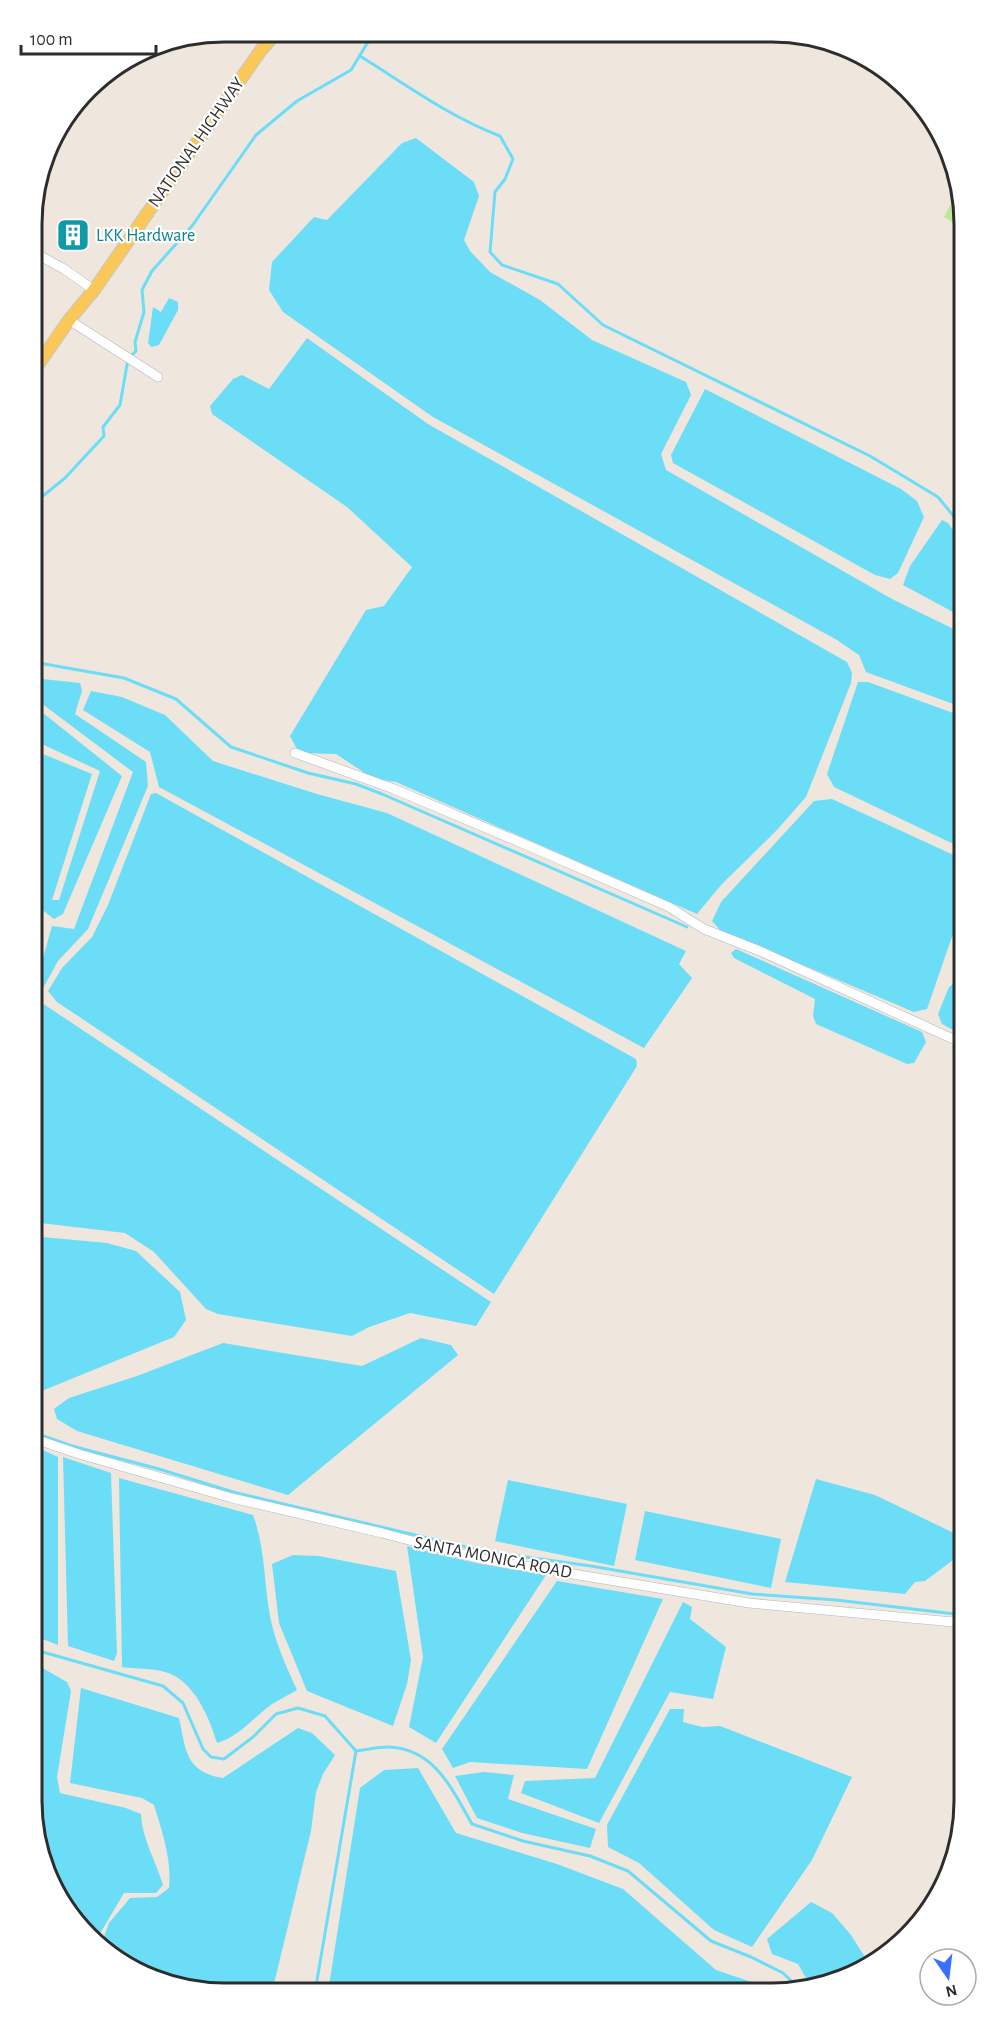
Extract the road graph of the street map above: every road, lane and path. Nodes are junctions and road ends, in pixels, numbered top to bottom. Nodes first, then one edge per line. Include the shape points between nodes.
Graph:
1 (268, 42) edge
2 (42, 257) edge
3 (94, 290) junction
4 (69, 320) junction
5 (42, 359) edge
6 (158, 377) dead end
7 (295, 753) dead end
8 (954, 1039) edge
9 (42, 1441) edge
10 (954, 1622) edge

1 - 3 main road, NATIONAL HIGHWAY
2 - 3 street
3 - 4 main road, NATIONAL HIGHWAY
4 - 5 main road, NATIONAL HIGHWAY
4 - 6 street
7 - 8 street via 394,789 536,849 669,907 704,929
9 - 10 street, SANTA MONICA ROAD via 232,1498 481,1559 749,1603

